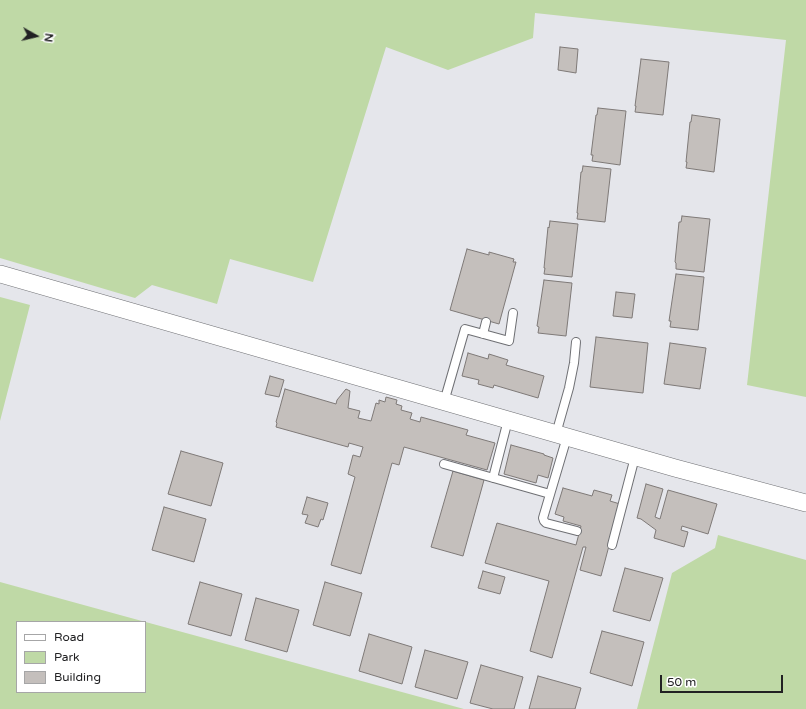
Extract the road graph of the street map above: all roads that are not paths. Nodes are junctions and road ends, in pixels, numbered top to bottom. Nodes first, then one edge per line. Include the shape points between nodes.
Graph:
1 (0, 274) edge
2 (513, 313) dead end
3 (486, 322) dead end
4 (483, 334) junction
5 (576, 342) dead end
6 (444, 402) junction
7 (508, 420) junction
8 (561, 435) junction
9 (636, 457) junction
10 (444, 464) dead end
11 (493, 478) junction
12 (550, 494) junction
13 (806, 502) edge
14 (577, 531) dead end
15 (612, 545) dead end

1 - 6 street
2 - 4 lane via 509,341
3 - 4 lane
4 - 6 lane via 465,329
5 - 8 lane
6 - 7 street
7 - 8 street
7 - 11 lane
8 - 9 street
8 - 12 lane
9 - 13 street
9 - 15 lane
10 - 11 lane
11 - 12 lane
12 - 14 lane via 544,521

